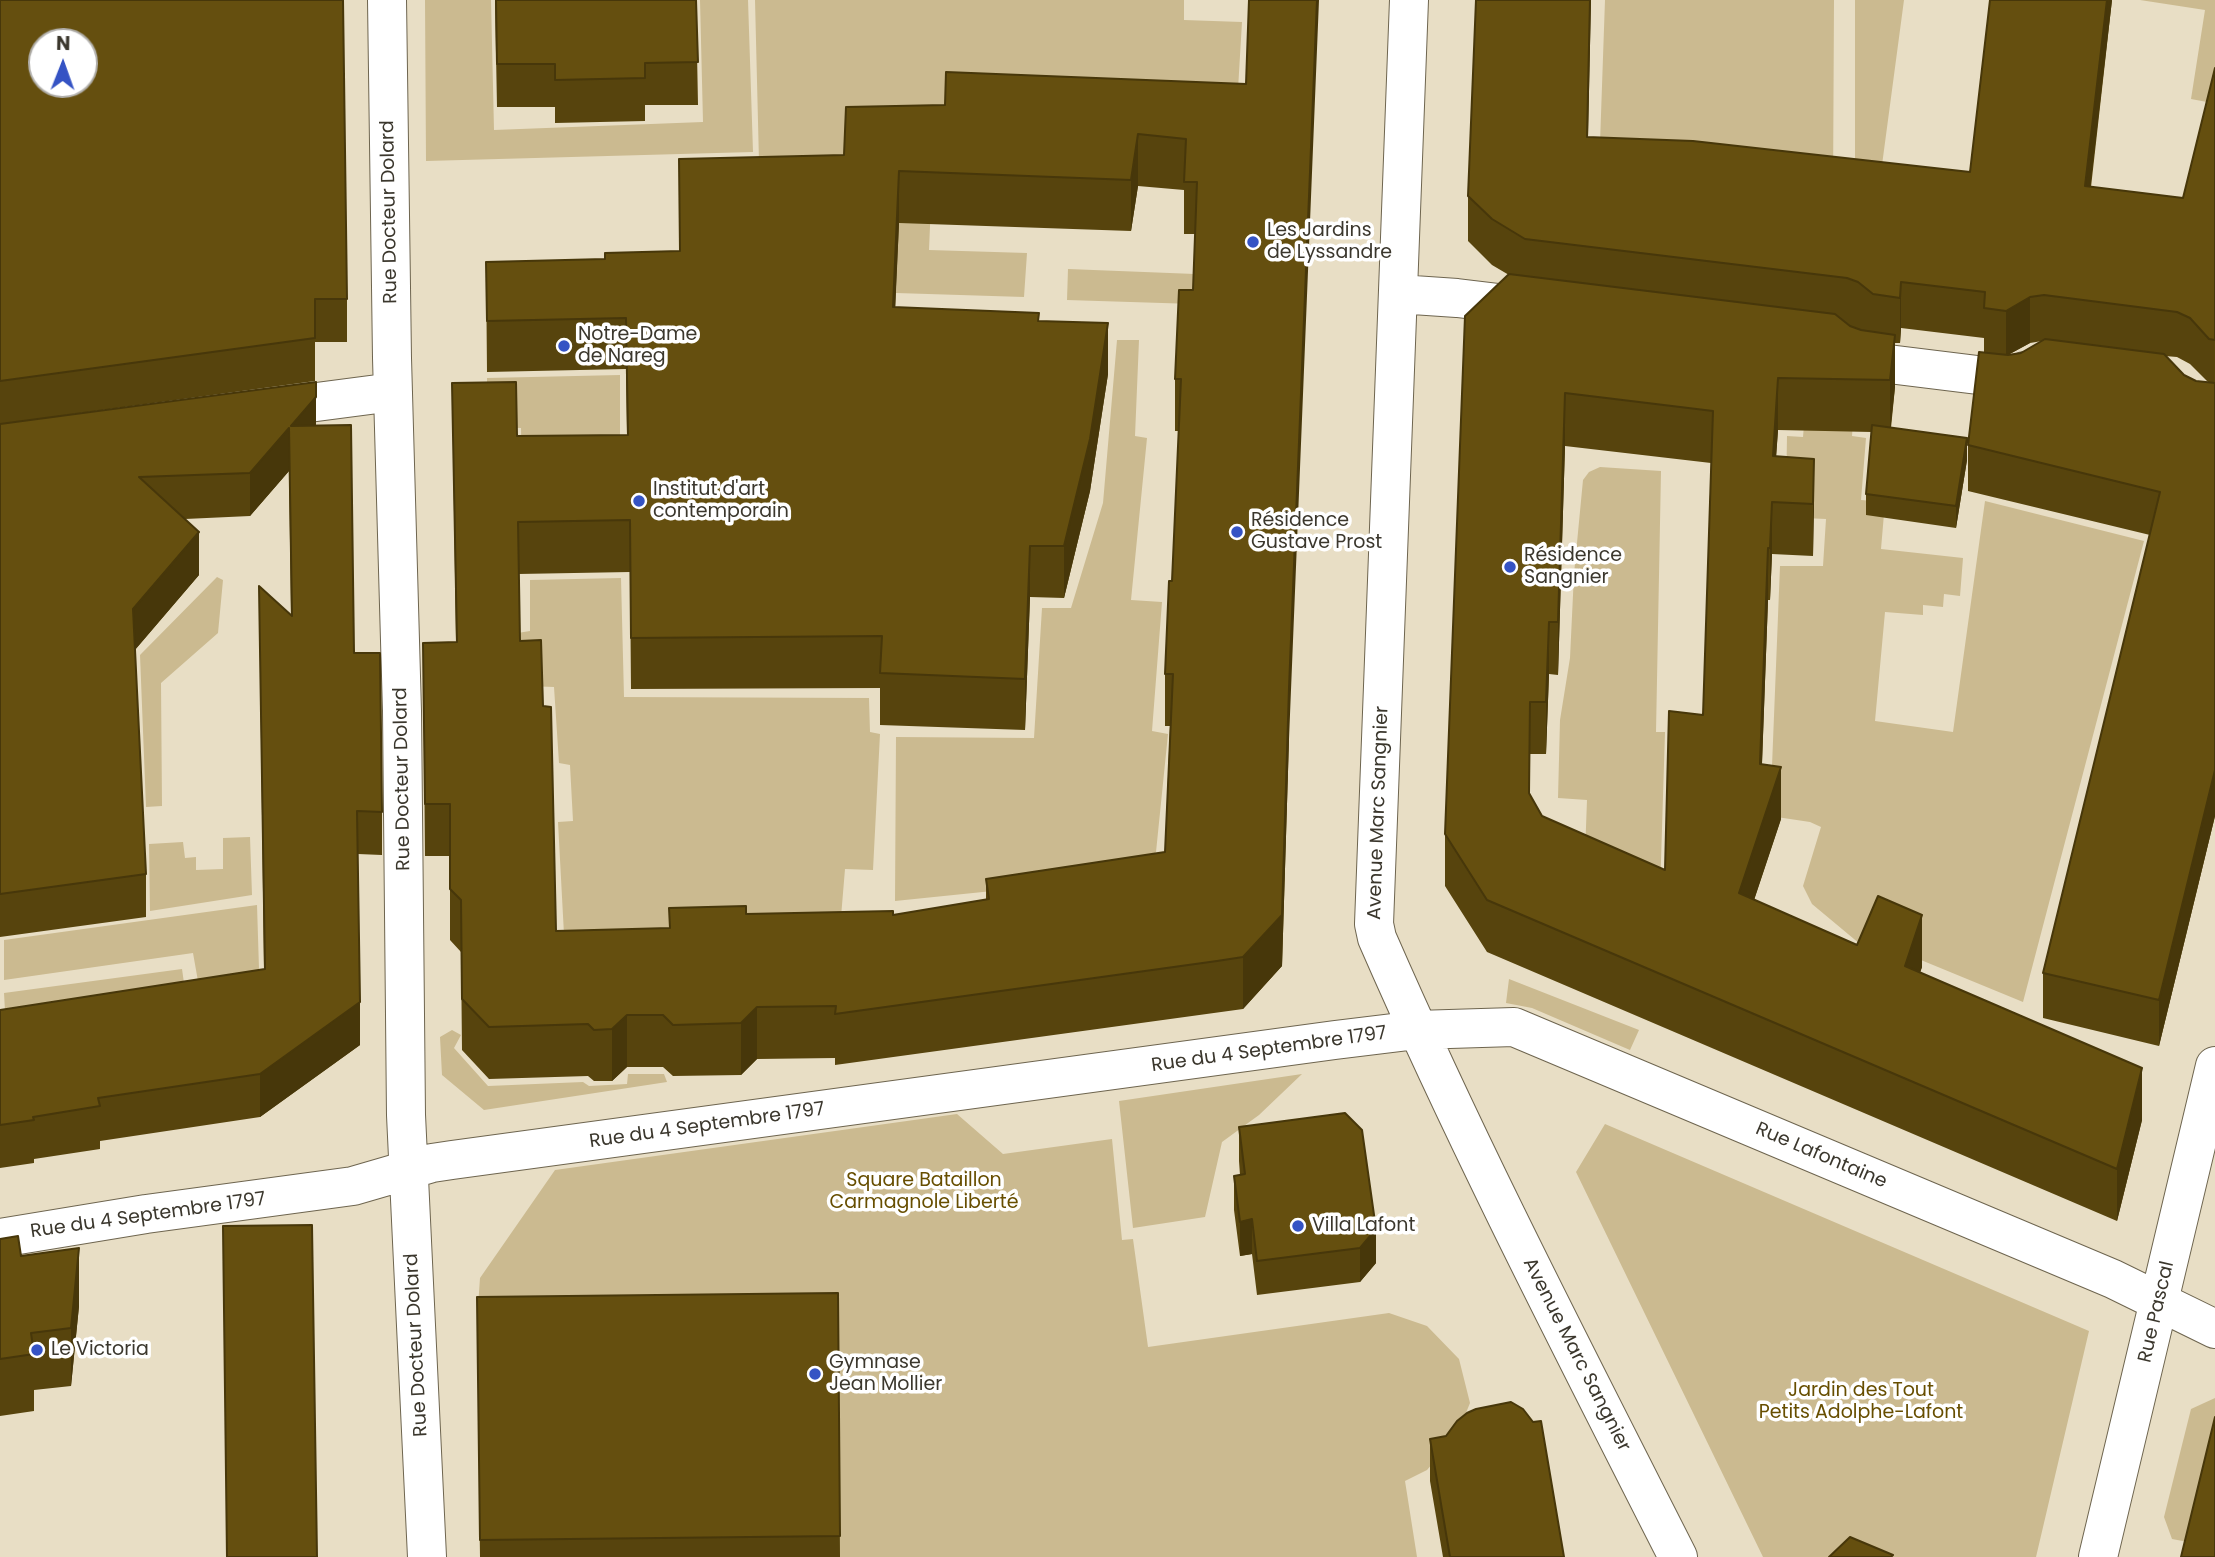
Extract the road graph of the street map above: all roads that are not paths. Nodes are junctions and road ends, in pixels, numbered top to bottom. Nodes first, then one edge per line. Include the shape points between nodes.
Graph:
1 (387, 0) edge
2 (1409, 0) edge
3 (1398, 294) junction
4 (1560, 310) edge
5 (1817, 342) edge
6 (2054, 364) edge
7 (393, 392) junction
8 (227, 414) edge
9 (1417, 1030) junction
10 (2215, 1066) edge
11 (409, 1170) junction
12 (0, 1238) edge
13 (2159, 1301) junction
14 (2215, 1329) edge
15 (427, 1557) edge
16 (1678, 1557) edge
17 (2098, 1557) edge

1 - 7 street, Rue Docteur Dolard
2 - 3 street, Avenue Marc Sangnier
3 - 4 street
3 - 9 street, Avenue Marc Sangnier via 1374,924
5 - 6 street via 1844,345 1864,361 2010,379 2041,362
7 - 8 street
7 - 11 street, Rue Docteur Dolard
9 - 11 street, Rue du 4 Septembre 1797 via 479,1156
9 - 13 street, Rue Lafontaine via 1514,1027
9 - 16 street, Avenue Marc Sangnier
10 - 13 street, Rue Pascal
11 - 12 street, Rue du 4 Septembre 1797 via 353,1186
11 - 15 street, Rue Docteur Dolard
13 - 14 street, Rue Lafontaine
13 - 17 street, Rue Pascal

